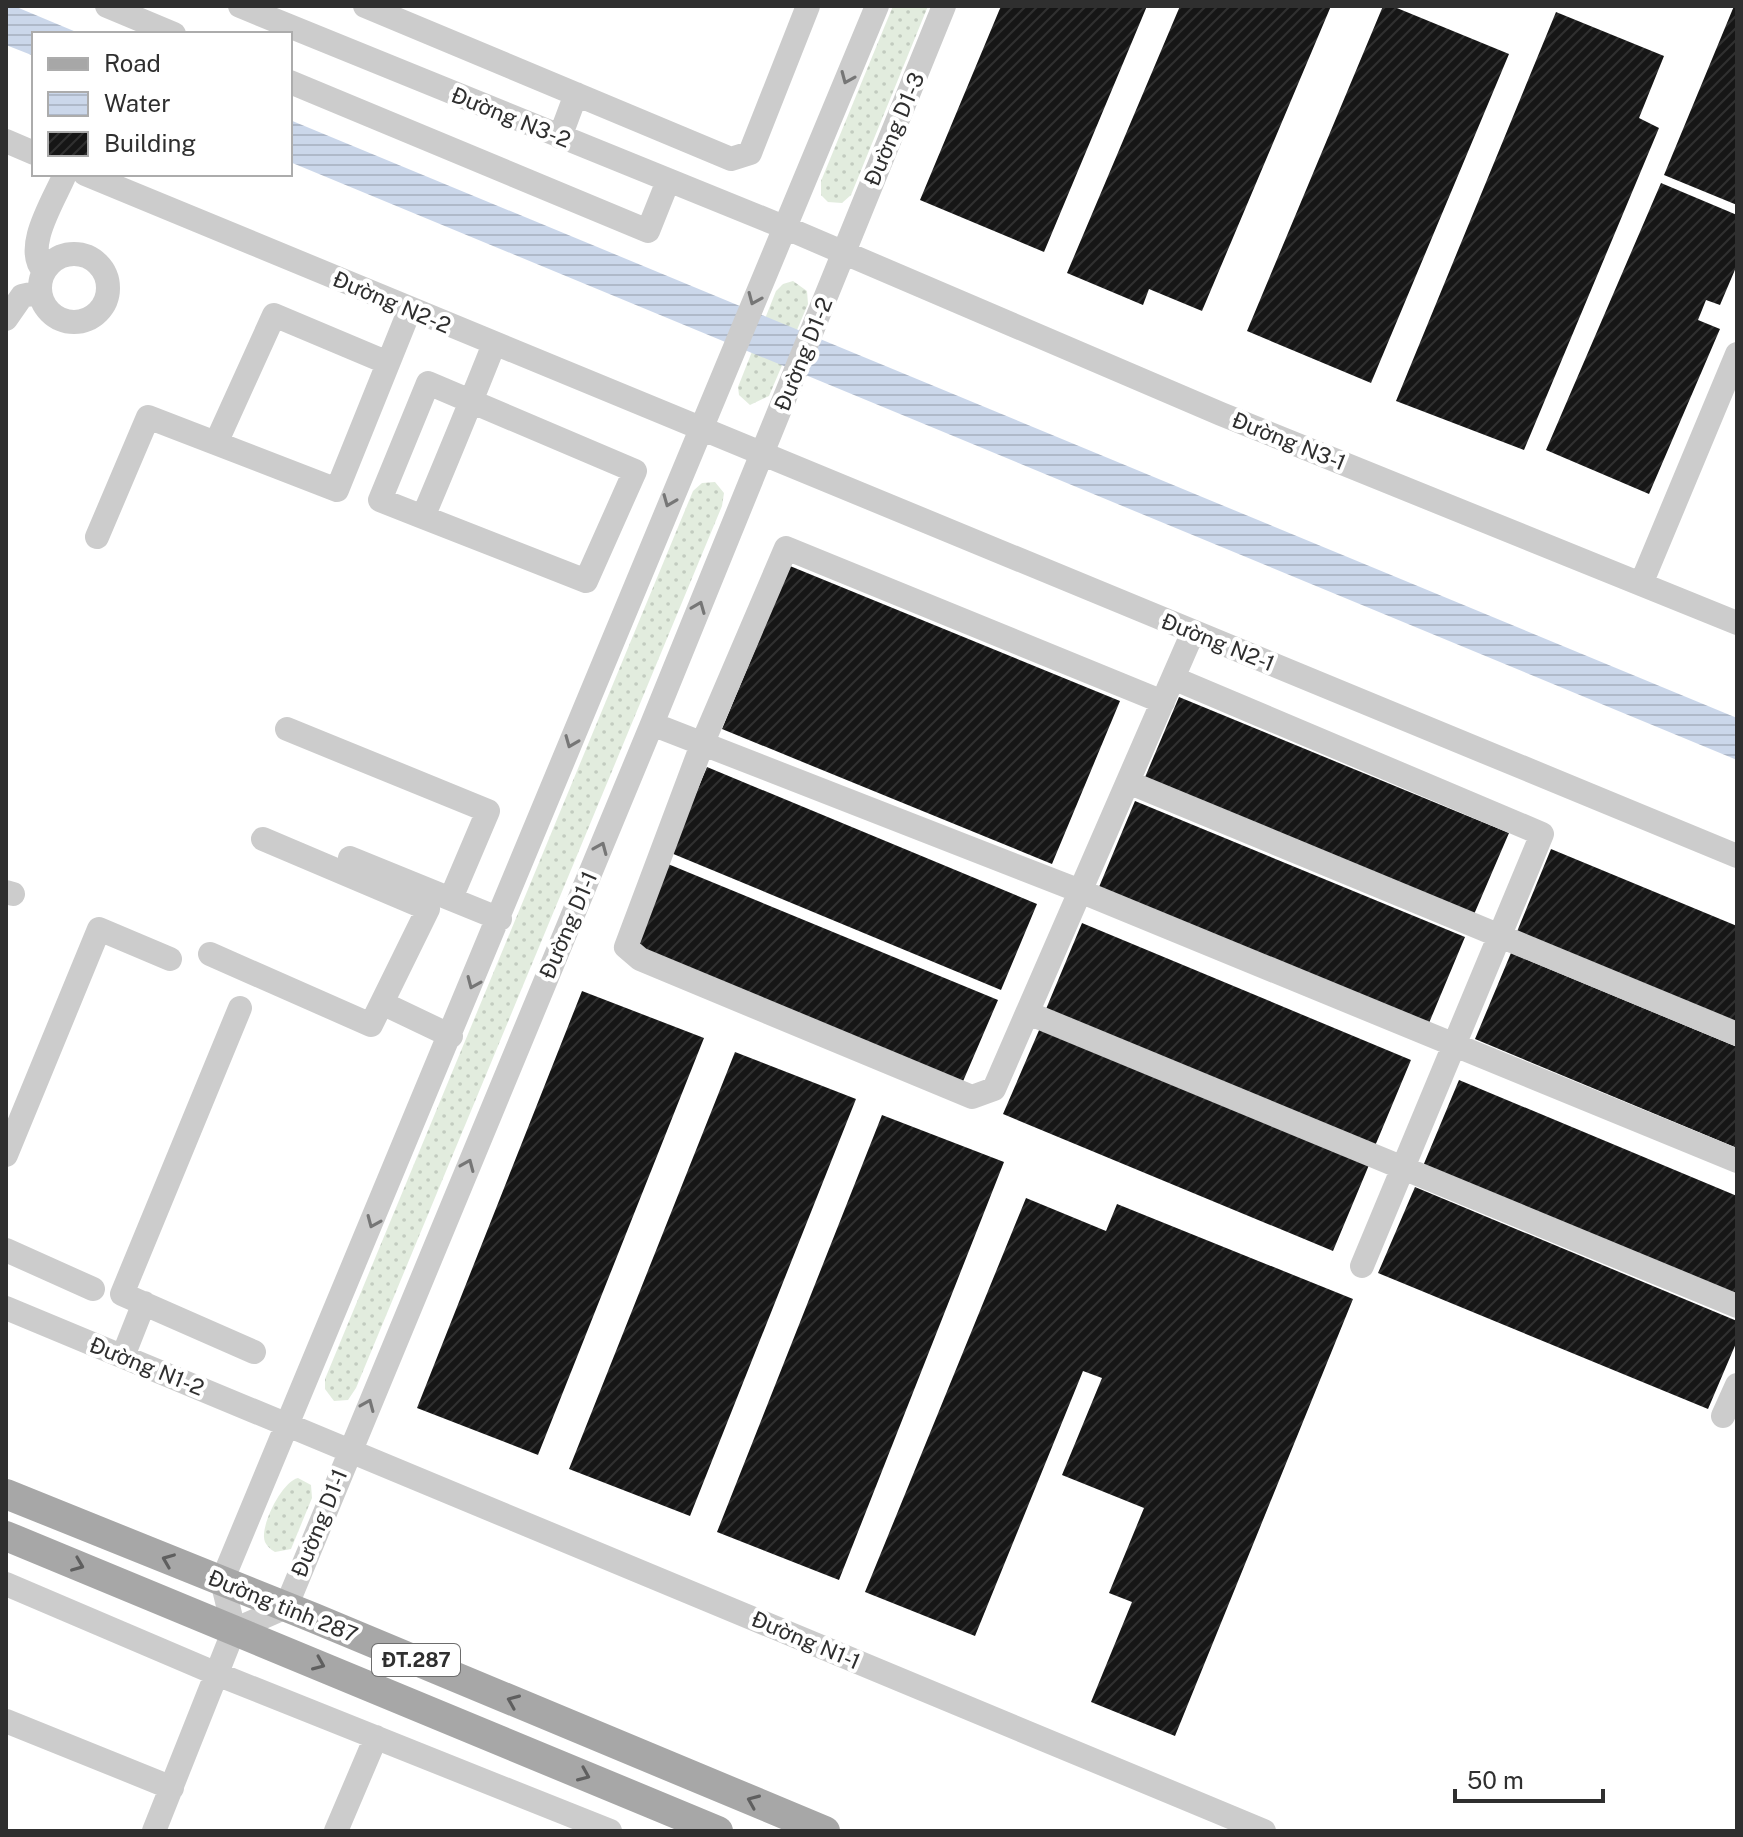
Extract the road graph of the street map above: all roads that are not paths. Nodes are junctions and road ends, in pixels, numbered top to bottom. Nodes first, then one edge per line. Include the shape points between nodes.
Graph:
1 (107, 6) edge
2 (240, 6) edge
3 (365, 6) edge
4 (808, 6) edge
5 (877, 6) edge
6 (944, 6) edge
7 (169, 32) edge
8 (292, 83) edge
9 (576, 94) junction
10 (560, 137) junction
11 (6, 141) edge
12 (32, 152) edge
13 (64, 176) edge
14 (90, 176) edge
15 (668, 181) junction
16 (784, 227) junction
17 (844, 251) junction
18 (410, 309) junction
19 (6, 319) edge
20 (494, 344) junction
21 (1737, 354) edge
22 (388, 363) junction
23 (471, 400) junction
24 (699, 429) junction
25 (216, 443) junction
26 (762, 456) junction
27 (423, 517) junction
28 (97, 537) dead end
29 (1641, 584) junction
30 (1737, 623) edge
31 (1193, 632) junction
32 (1173, 678) junction
33 (1163, 702) junction
34 (652, 724) junction
35 (287, 729) dead end
36 (703, 742) junction
37 (1128, 782) junction
38 (1737, 856) edge
39 (1080, 891) junction
40 (451, 898) junction
41 (500, 919) junction
42 (1498, 935) junction
43 (210, 954) dead end
44 (170, 959) dead end
45 (382, 1003) junction
46 (240, 1008) dead end
47 (1028, 1013) junction
48 (1737, 1034) edge
49 (451, 1036) junction
50 (1451, 1046) junction
51 (6, 1155) edge
52 (1737, 1161) edge
53 (1402, 1168) junction
54 (6, 1250) edge
55 (1362, 1266) dead end
56 (93, 1289) dead end
57 (144, 1303) junction
58 (1737, 1306) edge
59 (6, 1308) edge
60 (254, 1352) dead end
61 (123, 1356) junction
62 (1737, 1385) edge
63 (1723, 1416) dead end
64 (288, 1425) junction
65 (349, 1450) junction
66 (6, 1494) edge
67 (6, 1536) edge
68 (222, 1581) junction
69 (6, 1584) edge
70 (286, 1607) junction
71 (234, 1630) junction
72 (217, 1674) junction
73 (6, 1721) edge
74 (376, 1737) junction
75 (172, 1788) junction
76 (154, 1831) edge
77 (336, 1831) edge
78 (610, 1831) edge
79 (718, 1831) edge
80 (825, 1831) edge
81 (1264, 1831) edge

1 - 7 street
2 - 10 street, Đường N3-2
3 - 9 street
4 - 9 street via 750,153 742,158 731,159
5 -> 16 street
6 - 17 street, Đường D1-3
8 - 15 street via 648,231
9 - 10 street
10 - 15 street, Đường N3-2
11 - 12 street
13 - 19 street via 36,245 42,282 22,296
14 - 18 street, Đường N2-2
15 - 16 street, Đường N3-2
16 - 17 street, Đường N3-1
16 -> 24 street
17 - 26 street, Đường D1-2
17 - 29 street, Đường N3-1 via 1221,414
18 - 20 street, Đường N2-2
18 - 22 street
20 - 23 street
20 - 24 street, Đường N2-2
21 - 29 street
22 - 25 street via 274,315
22 - 25 street via 337,490
23 - 27 street
23 - 27 street via 428,383 380,500
23 - 27 street via 635,471 586,581
24 - 26 street, Đường N2-1
24 -> 41 street
25 - 28 street via 148,417
26 - 31 street, Đường N2-1
34 -> 26 street, Đường D1-1
29 - 30 street, Đường N3-1
31 - 32 street
31 - 38 street, Đường N2-1
32 - 33 street
32 - 42 street via 1542,834
33 - 36 street via 786,548
33 - 37 street
34 - 36 street
65 -> 34 street, Đường D1-1
35 - 40 street via 488,811
36 - 39 street
36 - 47 street via 626,939 629,953 972,1097 994,1089
37 - 39 street
37 - 42 street
39 - 47 street
39 - 50 street
40 - 41 street
40 - 45 street via 259,830 428,909
41 -> 49 street
42 - 48 street
42 - 50 street
43 - 45 street via 371,1025
44 - 51 street via 99,929
45 - 49 street
46 - 57 street via 122,1294
47 - 53 street
49 -> 64 street
50 - 52 street
50 - 53 street
53 - 55 street
53 - 58 street
54 - 56 street
57 - 60 street
57 - 61 street
59 - 61 street, Đường N1-2
61 - 64 street, Đường N1-2
62 - 63 street
64 - 65 street, Đường N1-2
64 - 68 street
65 - 70 street, Đường D1-1
65 - 81 street, Đường N1-1
68 -> 66 main road, Đường tỉnh 287 / ĐT.287
67 -> 71 main road, Đường tỉnh 287 / ĐT.287
68 - 70 main road, Đường tỉnh 287 / ĐT.287
68 - 71 street
69 - 72 street
70 - 71 street, Đường D1-1
80 -> 70 main road, Đường tỉnh 287 / ĐT.287
71 - 72 street
71 -> 79 main road, Đường tỉnh 287 / ĐT.287
72 - 74 street
72 - 75 street
73 - 75 street
74 - 77 street
74 - 78 street
75 - 76 street

